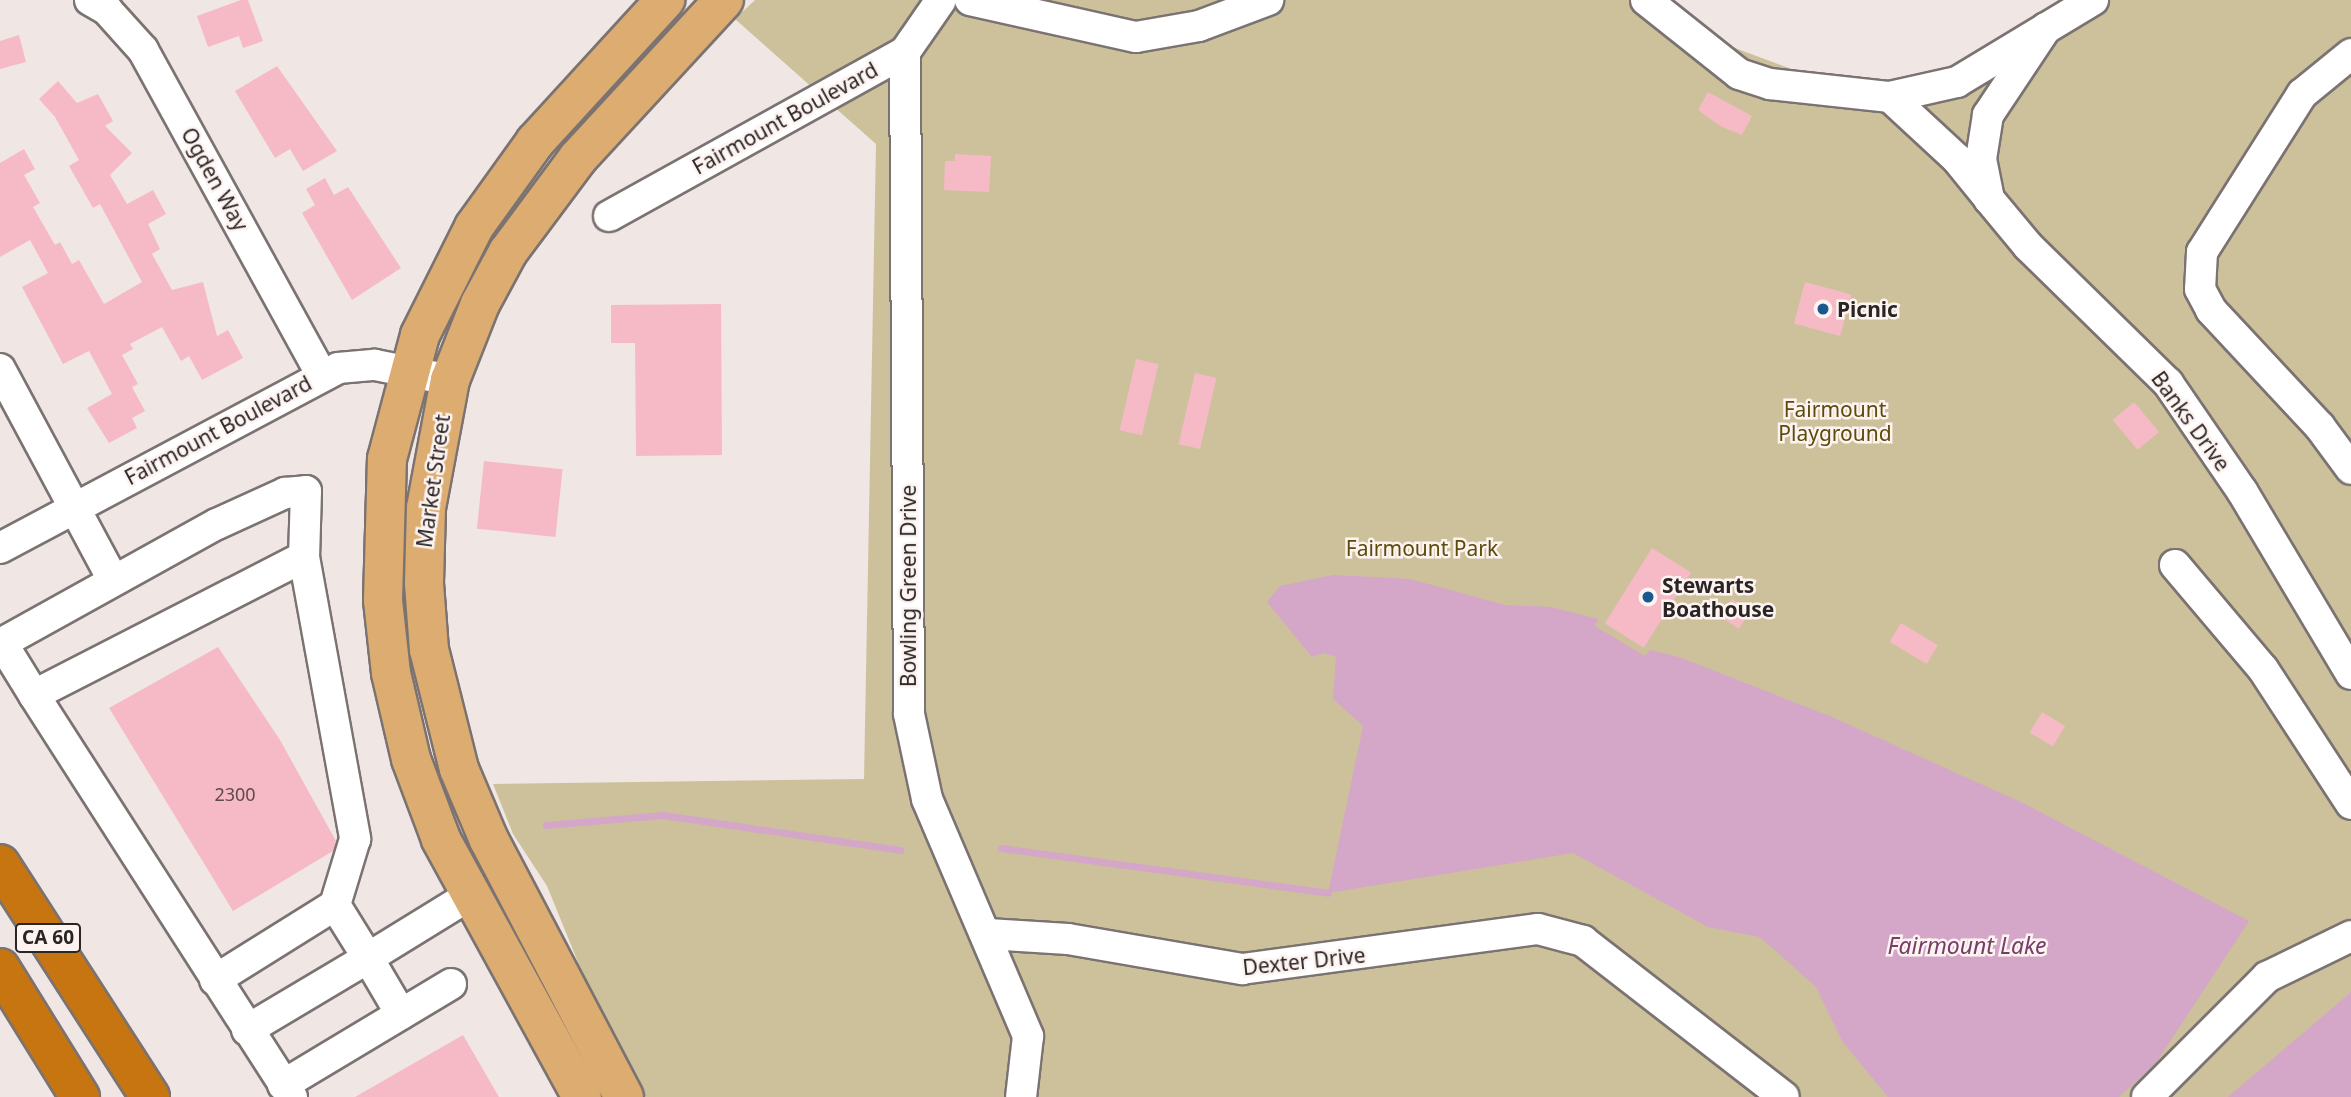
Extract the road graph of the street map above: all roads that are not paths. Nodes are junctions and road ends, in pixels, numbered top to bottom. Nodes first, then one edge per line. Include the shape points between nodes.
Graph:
1 (90, 0) edge
2 (665, 0) edge
3 (724, 0) edge
4 (941, 0) edge
5 (970, 0) edge
6 (1063, 0) edge
7 (1267, 0) edge
8 (1646, 0) edge
9 (2093, 0) edge
10 (1079, 26) junction
11 (2046, 28) junction
12 (905, 52) junction
13 (2351, 54) edge
14 (1890, 97) junction
15 (1989, 199) junction
16 (609, 216) dead end
17 (0, 369) edge
18 (408, 371) junction
19 (321, 374) junction
20 (450, 380) junction
21 (2351, 469) edge
22 (76, 507) junction
23 (0, 548) edge
24 (304, 557) junction
25 (2175, 565) dead end
26 (114, 580) junction
27 (2351, 674) edge
28 (34, 695) junction
29 (2351, 804) edge
30 (0, 864) edge
31 (472, 894) junction
32 (335, 905) junction
33 (988, 934) junction
34 (2351, 936) edge
35 (368, 958) junction
36 (0, 968) edge
37 (215, 980) junction
38 (451, 984) dead end
39 (401, 1014) junction
40 (247, 1030) junction
41 (288, 1091) edge
42 (80, 1097) edge
43 (150, 1097) edge
44 (582, 1097) edge
45 (624, 1097) edge
46 (1021, 1097) edge
47 (1784, 1097) edge
48 (2147, 1097) edge

1 - 19 street, Ogden Way via 107,9 144,50
2 - 18 main road, Market Street via 535,142 490,201 444,283
3 - 20 main road, Market Street via 541,202 493,279
4 - 12 street, Fairmount Boulevard
5 - 10 street
6 - 10 street
7 - 10 street via 1199,26 1136,37
8 - 14 street via 1739,74 1770,84
9 - 11 street
11 - 14 street via 1957,82
11 - 15 street, Banks Drive via 1988,116 1981,159
12 - 16 street, Fairmount Boulevard
12 - 33 street, Bowling Green Drive via 908,681 920,774 939,828
13 - 21 street via 2302,94 2202,252 2200,289 2211,310 2320,427
14 - 15 street, Banks Drive via 1957,159
15 - 27 street, Banks Drive via 2028,246 2168,383 2242,491
17 - 22 street
18 - 19 street, Fairmount Boulevard via 359,364
18 - 20 street, Fairmount Boulevard
18 - 31 main road, Market Street via 387,459 383,600 391,673 411,759 440,839
19 - 22 street, Fairmount Boulevard
20 - 45 main road, Market Street via 424,530 425,614 438,701 468,795 489,841
22 - 23 street, Fairmount Boulevard
22 - 26 street
24 - 26 street via 306,491 285,494 217,524
24 - 28 street
24 - 32 street via 355,839
25 - 29 street via 2263,669
26 - 28 street via 2,643
28 - 37 street
30 - 43 highway, CA 60
31 - 35 street
31 - 44 main road, Market Street
32 - 35 street
32 - 37 street
33 - 46 street, Bowling Green Drive via 1028,1036
33 - 47 street, Dexter Drive via 1068,939 1242,969 1538,929 1583,941
34 - 48 street via 2267,977
35 - 39 street
35 - 40 street
36 - 42 highway, CA 60
37 - 40 street
38 - 39 street
39 - 41 street
40 - 41 street

